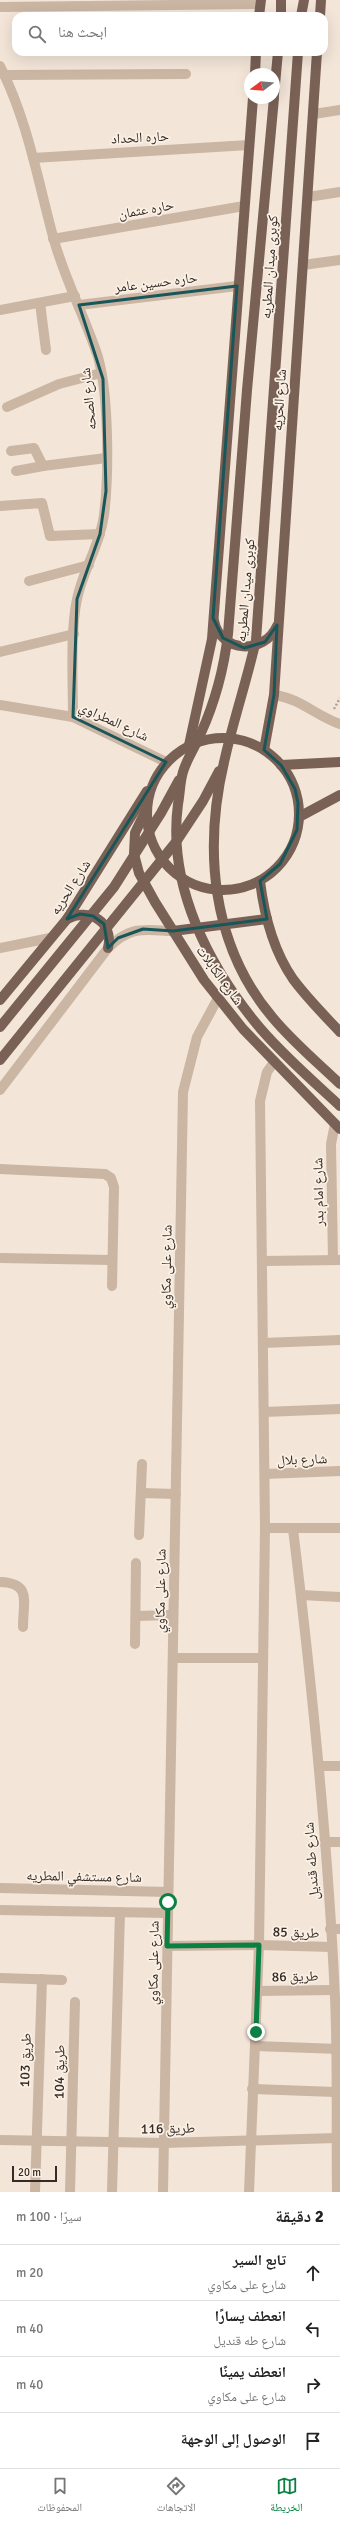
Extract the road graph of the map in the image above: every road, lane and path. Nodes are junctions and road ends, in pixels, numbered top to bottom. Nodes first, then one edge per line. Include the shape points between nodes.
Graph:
1 (281, 0) edge
2 (304, 0) edge
3 (321, 0) edge
4 (260, 2) edge
5 (0, 7) edge
6 (259, 12) edge
7 (281, 12) edge
8 (302, 12) edge
9 (320, 12) edge
10 (256, 56) edge
11 (278, 56) edge
12 (298, 56) edge
13 (318, 56) edge
14 (255, 68) edge
15 (277, 68) edge
16 (2, 71) edge
17 (186, 74) dead end
18 (0, 91) edge
19 (12, 91) junction
20 (252, 104) edge
21 (273, 104) edge
22 (340, 110) edge
23 (314, 114) junction
24 (249, 145) junction
25 (33, 158) junction
26 (340, 192) edge
27 (308, 197) junction
28 (244, 206) junction
29 (54, 239) junction
30 (340, 260) edge
31 (303, 265) junction
32 (237, 286) junction
33 (77, 301) junction
34 (40, 303) junction
35 (0, 310) edge
36 (46, 350) dead end
37 (101, 373) junction
38 (7, 407) dead end
39 (11, 451) dead end
40 (106, 458) junction
41 (43, 466) junction
42 (16, 471) dead end
43 (0, 506) edge
44 (100, 534) junction
45 (89, 566) junction
46 (29, 580) dead end
47 (213, 618) junction
48 (277, 625) junction
49 (74, 634) junction
50 (0, 652) edge
51 (274, 694) junction
52 (0, 705) edge
53 (73, 717) junction
54 (340, 724) edge
55 (189, 745) junction
56 (264, 750) junction
57 (225, 758) junction
58 (166, 762) junction
59 (340, 762) edge
60 (281, 765) junction
61 (183, 772) junction
62 (153, 782) junction
63 (340, 795) edge
64 (146, 810) junction
65 (299, 817) junction
66 (260, 881) junction
67 (67, 919) junction
68 (267, 919) junction
69 (173, 931) junction
70 (50, 938) junction
71 (0, 948) edge
72 (108, 948) junction
73 (1, 997) edge
74 (218, 998) junction
75 (0, 1027) edge
76 (340, 1032) edge
77 (0, 1060) edge
78 (274, 1062) junction
79 (340, 1084) edge
80 (0, 1090) edge
81 (340, 1106) edge
82 (337, 1127) edge
83 (0, 1169) edge
84 (0, 1258) edge
85 (112, 1260) junction
86 (336, 1260) edge
87 (262, 1262) junction
88 (112, 1286) dead end
89 (340, 1340) edge
90 (263, 1343) junction
91 (340, 1409) edge
92 (264, 1412) junction
93 (142, 1464) dead end
94 (340, 1471) edge
95 (265, 1474) junction
96 (140, 1493) junction
97 (176, 1494) junction
98 (265, 1528) junction
99 (340, 1528) edge
100 (293, 1529) junction
101 (138, 1535) dead end
102 (136, 1563) dead end
103 (0, 1582) edge
104 (301, 1595) junction
105 (340, 1597) edge
106 (173, 1615) junction
107 (136, 1616) junction
108 (23, 1627) dead end
109 (135, 1644) dead end
110 (173, 1658) junction
111 (263, 1658) junction
112 (319, 1766) junction
113 (340, 1766) edge
114 (324, 1842) junction
115 (340, 1842) edge
116 (0, 1888) edge
117 (168, 1892) junction
118 (0, 1910) edge
119 (120, 1912) junction
120 (168, 1912) junction
121 (335, 1929) edge
122 (259, 1945) junction
123 (167, 1946) junction
124 (332, 1948) junction
125 (0, 1978) edge
126 (42, 1979) junction
127 (62, 1980) dead end
128 (257, 1991) junction
129 (336, 1995) edge
130 (75, 2002) dead end
131 (255, 2046) junction
132 (338, 2049) edge
133 (252, 2089) junction
134 (335, 2092) junction
135 (338, 2110) edge
136 (336, 2138) junction
137 (0, 2140) edge
138 (251, 2140) junction
139 (37, 2142) junction
140 (71, 2142) junction
141 (114, 2142) junction
142 (164, 2143) junction
143 (338, 2163) edge
144 (35, 2192) edge
145 (70, 2192) edge
146 (112, 2192) edge
147 (163, 2192) edge
148 (249, 2192) edge
149 (337, 2192) edge

1 - 7 main road
2 - 8 main road
3 - 9 main road
4 - 5 street
4 - 6 main road
10 - 14 main road
11 - 15 main road, كوبرى ميدان المطريه
12 - 57 main road, كوبرى ميدان المطريه via 256,640 246,687
13 - 23 main road, شارع الحريه
16 - 17 street
16 - 19 street, شارع الصحه
18 - 19 street
19 - 25 street, شارع الصحه
20 - 24 main road
21 - 61 main road, كوبرى ميدان المطريه via 225,658 201,734
22 - 23 street
23 - 27 main road, شارع الحريه
24 - 25 street, حاره الحداد
24 - 28 main road
25 - 29 street, شارع الصحه
26 - 27 street
27 - 31 main road, شارع الحريه
28 - 29 street, حاره عثمان
28 - 32 main road
29 - 33 street, شارع الصحه
30 - 31 street
31 - 48 main road, شارع الحريه
32 - 33 street, حاره حسين عامر
32 - 47 main road
33 - 34 street, حاره حسين عامر
33 - 37 street, شارع الصحه
34 - 35 street, حاره حسين عامر
34 - 36 street
37 - 38 street via 59,384
37 - 40 street, شارع الصحه via 105,405
39 - 41 street via 34,448
40 - 41 street
40 - 44 street, شارع الصحه via 104,515
41 - 42 street
43 - 44 street via 42,503 49,536
44 - 45 street, شارع الصحه
45 - 46 street
45 - 49 street, شارع الصحه via 77,599
47 - 48 main road via 223,638 244,648 265,642
47 - 55 main road via 212,639
48 - 51 main road, شارع الحريه
49 - 50 street
49 - 53 street, شارع الصحه
51 - 54 street via 294,699 327,720
51 - 56 main road, شارع الحريه
52 - 53 street, شارع المطراوي
53 - 58 street, شارع المطراوي
55 - 56 main road via 200,740 222,737 244,740
55 - 58 main road
56 - 60 main road
57 - 77 main road via 203,802 176,842
57 - 79 main road, كوبرى ميدان المطريه via 214,820 214,870 218,906 238,964 254,993 273,1018
58 - 62 main road, شارع الحريه
59 - 60 main road
60 - 65 main road via 295,789
61 - 75 main road via 161,813 114,887
61 - 81 main road, كوبرى ميدان المطريه via 176,844 181,878 192,916 219,969 260,1028
62 - 64 main road
62 - 67 main road, شارع الحريه
63 - 65 main road
64 - 66 main road via 154,847 168,867 188,882 212,890 224,890 249,886
64 - 69 main road, شارع الكابلات via 135,833 136,864 143,882
65 - 66 main road via 288,854
66 - 68 main road
67 - 70 main road, شارع الحريه
67 - 72 main road via 73,915 87,914 100,919 107,930
68 - 69 main road
68 - 76 main road via 293,979
69 - 72 street via 132,931 118,938
69 - 74 main road, شارع الكابلات
70 - 71 street
70 - 73 main road, شارع الحريه
72 - 80 street
74 - 78 main road, شارع الكابلات
74 - 97 street, شارع على مكاوي via 197,1037 183,1092
78 - 82 main road, شارع الكابلات
78 - 87 street via 266,1072 260,1101
82 - 86 street, شارع امام بدر via 331,1144
83 - 85 street via 105,1174 111,1178 114,1187
84 - 85 street
85 - 88 street
86 - 87 street
87 - 90 street
89 - 90 street
90 - 92 street
91 - 92 street
92 - 95 street
93 - 96 street
94 - 95 street, شارع بلال
95 - 98 street
96 - 97 street
96 - 101 street
97 - 106 street, شارع على مكاوي
98 - 100 street
98 - 111 street
99 - 100 street
100 - 104 street, شارع طه قنديل
102 - 107 street
103 - 108 street via 16,1583 20,1586 23,1592
104 - 105 street
104 - 112 street, شارع طه قنديل
106 - 107 street
106 - 110 street, شارع على مكاوي
107 - 109 street
110 - 111 street
110 - 117 street, شارع على مكاوي
111 - 122 street
112 - 113 street
112 - 114 street, شارع طه قنديل
114 - 115 street
114 - 121 street, شارع طه قنديل
116 - 117 street, شارع مستشفي المطريه
117 - 120 street, شارع على مكاوي
118 - 119 street
119 - 120 street
119 - 141 street
120 - 123 street, شارع على مكاوي
121 - 124 street, شارع طه قنديل
122 - 123 street
122 - 124 street, طريق 85
122 - 128 street
123 - 142 street, شارع على مكاوي
124 - 129 street, شارع طه قنديل
125 - 126 street
126 - 127 street
126 - 139 street, طريق 103
128 - 129 street, طريق 86
128 - 131 street
129 - 132 street, شارع طه قنديل
130 - 140 street, طريق 104
131 - 132 street
131 - 133 street
132 - 134 street, شارع طه قنديل
133 - 134 street
133 - 138 street
134 - 135 street, شارع طه قنديل
135 - 136 street, شارع طه قنديل
136 - 138 street, طريق 116
136 - 143 street, شارع طه قنديل
137 - 139 street, طريق 116
138 - 142 street, طريق 116
138 - 148 street
139 - 140 street, طريق 116
139 - 144 street, طريق 103
140 - 141 street, طريق 116
140 - 145 street, طريق 104
141 - 142 street, طريق 116
141 - 146 street
142 - 147 street, شارع على مكاوي
143 - 149 street, شارع طه قنديل

